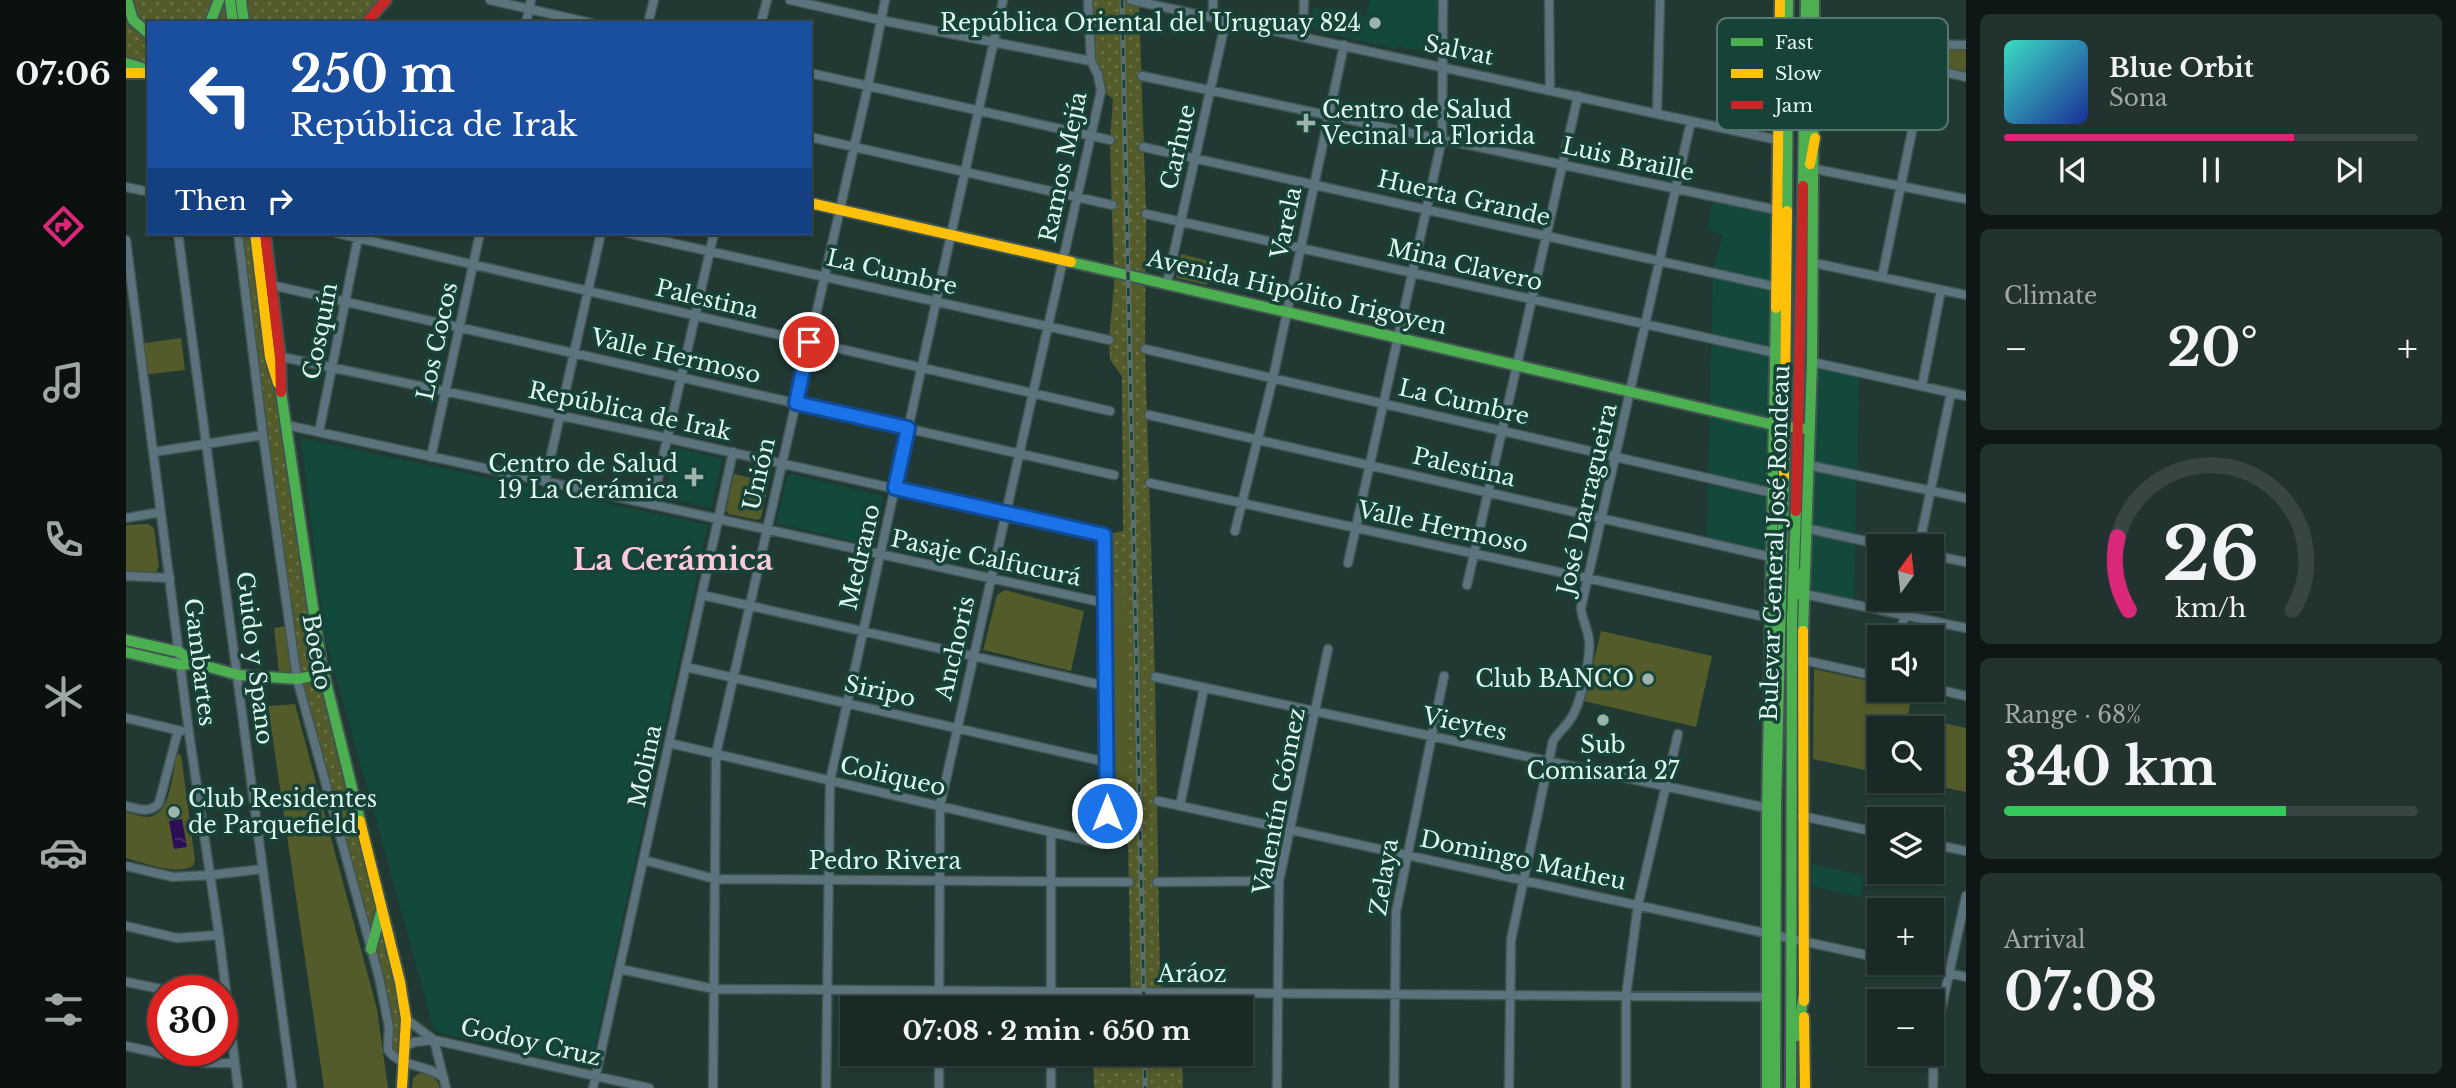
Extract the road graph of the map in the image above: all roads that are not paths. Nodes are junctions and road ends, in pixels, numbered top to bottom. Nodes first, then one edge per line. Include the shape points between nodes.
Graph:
1 (127, 0) edge
2 (219, 0) edge
3 (230, 0) edge
4 (242, 0) edge
5 (386, 0) edge
6 (490, 0) edge
7 (653, 0) edge
8 (766, 0) edge
9 (790, 0) edge
10 (885, 0) edge
11 (1003, 0) edge
12 (1088, 0) edge
13 (1131, 0) edge
14 (1213, 0) edge
15 (1304, 0) edge
16 (1443, 0) edge
17 (1549, 0) edge
18 (1660, 0) edge
19 (1780, 0) edge
20 (1788, 0) edge
21 (1806, 0) edge
22 (1814, 0) edge
23 (530, 4) edge
24 (1213, 18) junction
25 (1782, 18) edge
26 (1786, 18) edge
27 (1808, 18) edge
28 (1812, 18) edge
29 (880, 20) junction
30 (1226, 20) junction
31 (211, 21) edge
32 (233, 21) edge
33 (244, 21) edge
34 (368, 21) edge
35 (585, 21) edge
36 (648, 21) edge
37 (761, 21) edge
38 (147, 32) edge
39 (1303, 37) junction
40 (994, 43) junction
41 (1343, 45) junction
42 (1948, 45) edge
43 (1966, 45) edge
44 (1091, 61) junction
45 (126, 63) edge
46 (1441, 66) junction
47 (147, 70) edge
48 (147, 71) edge
49 (126, 73) edge
50 (812, 73) edge
51 (1948, 74) edge
52 (1142, 76) dead end
53 (1966, 78) edge
54 (868, 86) junction
55 (1211, 90) junction
56 (1550, 90) junction
57 (1578, 96) junction
58 (979, 111) junction
59 (1657, 114) junction
60 (1329, 115) junction
61 (1691, 121) junction
62 (1717, 127) edge
63 (1733, 130) edge
64 (1780, 130) edge
65 (1784, 130) edge
66 (1806, 130) edge
67 (1815, 130) edge
68 (1912, 130) edge
69 (812, 136) edge
70 (1091, 136) junction
71 (1815, 138) junction
72 (1443, 139) junction
73 (1110, 140) dead end
74 (1779, 140) junction
75 (854, 147) junction
76 (1143, 147) dead end
77 (1195, 159) junction
78 (1563, 165) junction
79 (1815, 169) junction
80 (965, 171) junction
81 (1314, 185) junction
82 (1900, 186) junction
83 (126, 187) edge
84 (1676, 189) junction
85 (147, 192) edge
86 (1077, 197) junction
87 (1966, 199) edge
88 (812, 203) edge
89 (1112, 205) dead end
90 (1803, 206) junction
91 (839, 209) junction
92 (1427, 210) junction
93 (1777, 210) junction
94 (1146, 214) dead end
95 (1181, 221) junction
96 (951, 234) junction
97 (178, 235) edge
98 (238, 235) edge
99 (255, 235) edge
100 (265, 235) edge
101 (480, 235) edge
102 (601, 235) edge
103 (636, 235) edge
104 (713, 235) edge
105 (362, 237) edge
106 (1547, 237) junction
107 (126, 240) edge
108 (1301, 248) junction
109 (709, 251) junction
110 (1063, 260) junction
111 (1660, 262) junction
112 (1814, 263) junction
113 (473, 264) junction
114 (1413, 273) junction
115 (824, 277) junction
116 (1882, 277) junction
117 (1167, 283) junction
118 (271, 285) junction
119 (1777, 288) junction
120 (1941, 290) junction
121 (588, 291) junction
122 (1966, 295) edge
123 (1532, 299) junction
124 (1785, 300) junction
125 (345, 301) junction
126 (936, 302) junction
127 (1286, 312) junction
128 (695, 316) junction
129 (1646, 324) junction
130 (1776, 326) junction
131 (459, 327) junction
132 (1048, 327) junction
133 (1398, 338) junction
134 (1109, 341) dead end
135 (809, 342) junction
136 (1145, 349) dead end
137 (574, 353) junction
138 (1776, 353) junction
139 (275, 356) junction
140 (1812, 362) junction
141 (1517, 365) junction
142 (333, 367) junction
143 (922, 368) junction
144 (681, 377) junction
145 (1273, 378) junction
146 (1922, 386) junction
147 (445, 391) junction
148 (1631, 392) junction
149 (1033, 393) junction
150 (1951, 393) junction
151 (1966, 396) edge
152 (796, 403) junction
153 (1384, 403) junction
154 (1110, 411) dead end
155 (1149, 415) dead end
156 (560, 416) junction
157 (286, 425) junction
158 (908, 428) junction
159 (1781, 428) junction
160 (1804, 429) junction
161 (1503, 431) junction
162 (319, 432) junction
163 (263, 435) junction
164 (667, 438) junction
165 (1259, 440) junction
166 (206, 442) junction
167 (1798, 450) junction
168 (153, 452) junction
169 (733, 452) junction
170 (1019, 453) junction
171 (431, 457) junction
172 (1617, 457) junction
173 (782, 463) junction
174 (1779, 465) junction
175 (1803, 465) junction
176 (1370, 466) junction
177 (1114, 475) dead end
178 (545, 482) junction
179 (1150, 483) dead end
180 (895, 488) junction
181 (1930, 490) junction
182 (1489, 493) junction
183 (1773, 493) junction
184 (1966, 498) edge
185 (1242, 503) junction
186 (652, 505) junction
187 (161, 512) junction
188 (1006, 513) junction
189 (126, 518) edge
190 (1603, 519) junction
191 (719, 520) junction
192 (1356, 527) junction
193 (1805, 528) junction
194 (766, 530) junction
195 (1235, 531) dead end
196 (1921, 534) edge
197 (1867, 541) edge
198 (1475, 554) junction
199 (880, 555) junction
200 (1771, 557) junction
201 (1944, 557) edge
202 (1966, 562) edge
203 (1348, 563) dead end
204 (1804, 571) junction
205 (126, 576) edge
206 (170, 578) junction
207 (1588, 578) junction
208 (991, 579) junction
209 (1467, 585) dead end
210 (1804, 594) junction
211 (702, 595) junction
212 (1105, 603) junction
213 (750, 605) junction
214 (1905, 611) edge
215 (1904, 615) junction
216 (1770, 618) junction
217 (1792, 618) junction
218 (1902, 625) edge
219 (1966, 628) edge
220 (863, 631) junction
221 (126, 640) edge
222 (1328, 649) dead end
223 (126, 652) edge
224 (179, 652) junction
225 (973, 656) junction
226 (1803, 660) junction
227 (195, 663) junction
228 (181, 665) junction
229 (686, 667) junction
230 (323, 674) junction
231 (1867, 674) edge
232 (238, 675) junction
233 (1444, 676) dead end
234 (1156, 677) dead end
235 (733, 678) junction
236 (298, 680) junction
237 (1105, 686) junction
238 (1204, 688) junction
239 (1944, 691) edge
240 (1966, 696) edge
241 (847, 703) junction
242 (1315, 712) junction
243 (126, 718) edge
244 (957, 728) junction
245 (178, 731) junction
246 (189, 733) junction
247 (1678, 733) dead end
248 (1432, 737) junction
249 (669, 743) junction
250 (716, 754) junction
251 (1549, 761) junction
252 (1106, 762) junction
253 (830, 781) junction
254 (1666, 787) junction
255 (1158, 801) dead end
256 (126, 806) edge
257 (940, 806) junction
258 (1180, 806) junction
259 (1771, 806) junction
260 (1802, 816) junction
261 (1290, 830) junction
262 (1867, 830) edge
263 (1051, 832) junction
264 (1944, 846) edge
265 (1966, 851) edge
266 (1406, 855) junction
267 (644, 860) junction
268 (126, 866) edge
269 (263, 869) junction
270 (211, 875) junction
271 (715, 879) junction
272 (828, 880) junction
273 (1524, 880) junction
274 (940, 881) junction
275 (1279, 881) junction
276 (1052, 882) junction
277 (1129, 882) dead end
278 (1157, 882) dead end
279 (1966, 896) edge
280 (1638, 905) junction
281 (381, 906) junction
282 (126, 926) edge
283 (1770, 933) junction
284 (219, 935) junction
285 (1790, 938) junction
286 (1803, 941) junction
287 (371, 949) junction
288 (1867, 955) edge
289 (620, 969) junction
290 (1944, 972) edge
291 (1949, 973) junction
292 (222, 975) edge
293 (1966, 977) edge
294 (126, 982) edge
295 (147, 986) edge
296 (714, 989) junction
297 (827, 990) junction
298 (939, 991) junction
299 (1051, 992) junction
300 (1278, 994) junction
301 (1395, 994) junction
302 (1804, 994) junction
303 (1510, 995) junction
304 (939, 996) edge
305 (1051, 996) edge
306 (1626, 996) junction
307 (1766, 997) junction
308 (406, 1018) junction
309 (434, 1040) junction
310 (126, 1045) edge
311 (405, 1047) junction
312 (147, 1050) edge
313 (404, 1062) junction
314 (234, 1066) edge
315 (939, 1066) edge
316 (1051, 1066) edge
317 (1790, 1071) junction
318 (596, 1076) junction
319 (444, 1078) junction
320 (238, 1088) edge
321 (292, 1088) edge
322 (402, 1088) edge
323 (446, 1088) edge
324 (593, 1088) edge
325 (649, 1088) edge
326 (713, 1088) edge
327 (826, 1088) edge
328 (939, 1088) edge
329 (1051, 1088) edge
330 (1277, 1088) edge
331 (1394, 1088) edge
332 (1509, 1088) edge
333 (1626, 1088) edge
334 (1767, 1088) edge
335 (1775, 1088) edge
336 (1791, 1088) edge
337 (1805, 1088) edge
338 (1933, 1088) edge

1 - 38 main road via 133,20
2 - 31 main road
3 - 32 main road
4 - 33 main road
5 - 34 main road
6 - 23 street
7 - 36 street
8 - 37 street
9 - 29 street
10 - 29 street, Unión
11 - 40 street, Medrano
12 - 44 street, Ramos Mejía
13 - 24 street, Salvat
14 - 24 street
15 - 39 street
16 - 46 street
17 - 56 street
18 - 59 street
19 - 25 main road, Bulevar General José Rondeau
20 - 26 main road, Bulevar General José Rondeau
21 - 27 main road, Bulevar General José Rondeau
22 - 28 main road, Bulevar General José Rondeau
23 - 35 street
24 - 30 street, Salvat
29 - 40 street
29 - 54 street, Unión
30 - 39 street, Salvat
30 - 55 street, Carhue
39 - 41 street, Salvat
40 - 44 street
40 - 58 street, Medrano
41 - 46 street, Salvat
41 - 60 street, Varela
42 - 43 street
44 - 70 street, Ramos Mejía via 1101,91
45 - 47 main road
46 - 56 street, Salvat
46 - 72 street
48 - 49 main road
50 - 54 street
51 - 53 street
52 - 55 street, Luis Braille
54 - 58 street
54 - 75 street, Unión
55 - 60 street, Luis Braille
55 - 77 street, Carhue
56 - 57 street, Salvat
57 - 59 street, Salvat
57 - 78 street
58 - 70 street
58 - 80 street, Medrano
59 - 61 street, Salvat
60 - 72 street, Luis Braille
60 - 81 street, Varela
61 - 62 street, Salvat
61 - 84 street, José Darragueira
63 - 74 street, Salvat
64 - 74 main road, Bulevar General José Rondeau
65 - 124 main road, Bulevar General José Rondeau
66 - 90 main road, Bulevar General José Rondeau
67 - 71 main road, Bulevar General José Rondeau
68 - 82 street
69 - 75 street
70 - 73 street
70 - 86 street, Ramos Mejía
71 - 79 main road, Bulevar General José Rondeau
71 - 90 main road
72 - 78 street, Luis Braille
72 - 92 street
74 - 93 main road, Bulevar General José Rondeau
75 - 80 street
75 - 91 street, Unión
76 - 77 street, Huerta Grande
77 - 81 street, Huerta Grande
77 - 95 street, Carhue
78 - 84 street, Luis Braille
78 - 106 street
79 - 82 street
79 - 112 main road, Bulevar General José Rondeau
80 - 86 street
80 - 96 street, Medrano
81 - 92 street, Huerta Grande
81 - 108 street, Varela
82 - 87 street
82 - 116 street
83 - 85 street
84 - 93 street, Luis Braille
84 - 111 street, José Darragueira
86 - 89 street
86 - 110 street, Ramos Mejía
88 - 91 main road, Avenida Hipólito Irigoyen
90 - 160 main road, Bulevar General José Rondeau
91 - 96 main road, Avenida Hipólito Irigoyen
91 - 115 street, Unión
92 - 106 street, Huerta Grande
92 - 114 street
93 - 119 main road, Bulevar General José Rondeau
94 - 95 street, Mina Clavero
95 - 108 street, Mina Clavero
95 - 117 street, Carhue
96 - 110 main road, Avenida Hipólito Irigoyen
96 - 126 street, Medrano
97 - 166 street, Guido y Spano
98 - 163 street, Boedo
99 - 139 main road
100 - 118 main road
101 - 113 street, Los Cocos
102 - 121 street
103 - 109 street, La Cumbre
104 - 109 street
105 - 113 street, Palestina
105 - 125 street, Cosquín
106 - 111 street, Huerta Grande
106 - 123 street
107 - 168 street, Gambartes
108 - 114 street, Mina Clavero
108 - 127 street, Varela
109 - 115 street, La Cumbre
109 - 128 street
110 - 117 main road, Avenida Hipólito Irigoyen
110 - 132 street, Anchoris
111 - 119 street, Huerta Grande
111 - 129 street, José Darragueira
112 - 116 street
112 - 140 main road, Bulevar General José Rondeau
113 - 121 street, Palestina
113 - 131 street, Los Cocos
114 - 123 street, Mina Clavero
114 - 133 street
115 - 126 street, La Cumbre
115 - 135 street, Unión
116 - 120 street
117 - 127 main road, Avenida Hipólito Irigoyen
118 - 125 street, Valle Hermoso
118 - 139 main road
119 - 130 main road, Bulevar General José Rondeau
120 - 122 street
120 - 146 street
121 - 128 street, Palestina
121 - 137 street
123 - 129 street, Mina Clavero
123 - 141 street
124 - 130 main road
124 - 159 main road, Bulevar General José Rondeau
125 - 131 street, Valle Hermoso
125 - 142 street, Cosquín
126 - 132 street, La Cumbre
126 - 143 street, Medrano
127 - 133 main road, Avenida Hipólito Irigoyen
127 - 145 street, Varela
128 - 135 street, Palestina
128 - 144 street
129 - 138 street, Mina Clavero
129 - 148 street, José Darragueira
130 - 138 main road, Bulevar General José Rondeau
131 - 137 street, Valle Hermoso
131 - 147 street, Los Cocos
132 - 134 street, La Cumbre
132 - 149 street, Anchoris
133 - 141 main road, Avenida Hipólito Irigoyen
133 - 153 street
135 - 143 street, Palestina
135 - 152 street, Unión
136 - 145 street, La Cumbre
137 - 144 street, Valle Hermoso
137 - 156 street
138 - 159 main road, Bulevar General José Rondeau
139 - 142 street, República de Irak
139 - 157 main road
140 - 146 street
140 - 160 main road, Bulevar General José Rondeau
141 - 148 main road, Avenida Hipólito Irigoyen
141 - 161 street
142 - 147 street, República de Irak
142 - 162 street, Cosquín
143 - 149 street, Palestina
143 - 158 street, Medrano
144 - 152 street, Valle Hermoso
144 - 164 street
145 - 153 street, La Cumbre
145 - 165 street, Varela
146 - 150 street
147 - 156 street, República de Irak
147 - 171 street, Los Cocos
148 - 159 main road, Avenida Hipólito Irigoyen
148 - 172 street, José Darragueira
149 - 154 street, Palestina
149 - 170 street, Anchoris
150 - 151 street
150 - 181 street
152 - 158 street, Valle Hermoso
152 - 173 street, Unión
153 - 161 street, La Cumbre
153 - 176 street
155 - 165 street, Palestina
156 - 164 street, República de Irak
156 - 178 street
157 - 162 street, Pasaje Calfucurá
157 - 230 main road
158 - 170 street, Valle Hermoso
158 - 180 street, Medrano
159 - 160 main road, Avenida Hipólito Irigoyen
159 - 167 main road
159 - 174 main road, Bulevar General José Rondeau
160 - 167 main road, Bulevar General José Rondeau
160 - 175 main road, Bulevar General José Rondeau
161 - 172 street, La Cumbre
161 - 182 street
162 - 171 street, Pasaje Calfucurá
163 - 166 street
163 - 236 street, Boedo
164 - 169 street, República de Irak
164 - 186 street
165 - 176 street, Palestina
165 - 185 street, Varela
166 - 168 street
166 - 232 street, Guido y Spano
167 - 175 main road, Bulevar General José Rondeau
168 - 187 street, Gambartes
169 - 173 street, República de Irak
169 - 191 street, Molina
170 - 177 street, Valle Hermoso
170 - 188 street, Anchoris
171 - 178 street, Pasaje Calfucurá
172 - 183 street, La Cumbre
172 - 190 street, José Darragueira
173 - 180 street, República de Irak
173 - 194 street, Unión
174 - 175 main road
174 - 183 main road, Bulevar General José Rondeau
174 - 259 main road, Bulevar General José Rondeau
175 - 181 street
175 - 193 main road, Bulevar General José Rondeau
175 - 217 main road, Bulevar General José Rondeau
176 - 182 street, Palestina
176 - 192 street
178 - 186 street, Pasaje Calfucurá
179 - 185 street, Valle Hermoso
180 - 188 street, República de Irak
180 - 199 street, Medrano
181 - 184 street
181 - 196 street
182 - 190 street, Palestina
182 - 198 street
183 - 200 main road, Bulevar General José Rondeau
185 - 192 street, Valle Hermoso
185 - 195 street, Varela
186 - 191 street, Pasaje Calfucurá
187 - 189 street
187 - 206 street, Gambartes
188 - 208 street, Anchoris
188 - 212 street, República de Irak via 1104,535
190 - 200 street, Palestina
190 - 207 street, José Darragueira
191 - 194 street, Pasaje Calfucurá
191 - 211 street, Molina
192 - 198 street, Valle Hermoso
192 - 203 street
193 - 197 street
193 - 204 main road, Bulevar General José Rondeau
194 - 199 street, Pasaje Calfucurá
194 - 213 street, Unión
198 - 207 street, Valle Hermoso
198 - 209 street
199 - 208 street, Pasaje Calfucurá
199 - 220 street, Medrano
200 - 216 main road, Bulevar General José Rondeau
201 - 202 street
204 - 210 main road, Bulevar General José Rondeau
204 - 217 main road
205 - 206 street
206 - 224 street, Gambartes
207 - 216 street, Valle Hermoso
207 - 251 street, José Darragueira via 1581,608 1589,642 1580,691 1572,718 1553,741
208 - 212 street, Pasaje Calfucurá
208 - 225 street, Anchoris
210 - 215 street
210 - 226 main road, Bulevar General José Rondeau
211 - 213 street
211 - 229 street, Molina
212 - 237 street
213 - 220 street
213 - 235 street, Unión
214 - 215 street
215 - 218 street
215 - 219 street
216 - 259 main road, Bulevar General José Rondeau
217 - 285 main road, Bulevar General José Rondeau
220 - 225 street
220 - 241 street, Medrano
221 - 224 main road
222 - 242 street, Valentín Gómez
223 - 228 main road
224 - 227 main road
224 - 228 street, Gambartes
225 - 237 street
225 - 244 street, Anchoris
226 - 231 street
226 - 260 main road, Bulevar General José Rondeau
227 - 228 main road
227 - 232 main road
228 - 246 street, Gambartes
229 - 235 street, Siripo
229 - 249 street, Molina
230 - 236 main road
230 - 281 main road
232 - 236 main road
232 - 269 street, Guido y Spano
233 - 248 street, Zelaya
234 - 238 street, Vieytes
235 - 241 street, Siripo
235 - 250 street, Unión
236 - 287 street, Boedo
237 - 252 street
238 - 242 street, Vieytes
238 - 258 street
239 - 240 street
241 - 244 street, Siripo
241 - 253 street, Medrano
242 - 248 street, Vieytes
242 - 261 street, Valentín Gómez
243 - 245 street
244 - 252 street, Siripo
244 - 257 street, Anchoris
245 - 246 street
245 - 256 street via 159,803 147,811
246 - 270 street, Gambartes
247 - 254 street
248 - 251 street, Vieytes
248 - 266 street, Zelaya
249 - 250 street, Coliqueo
249 - 267 street, Molina
250 - 253 street, Coliqueo
250 - 271 street, Unión
251 - 254 street, Vieytes
251 - 273 street, José Darragueira
252 - 263 street, Coliqueo via 1107,839 1094,842
253 - 257 street, Coliqueo
253 - 272 street, Medrano
254 - 259 street, Vieytes
254 - 280 street
255 - 258 street, Domingo Matheu
257 - 263 street, Coliqueo
257 - 274 street, Anchoris
258 - 261 street, Domingo Matheu
259 - 283 main road, Bulevar General José Rondeau
259 - 283 main road, Bulevar General José Rondeau via 1767,833
260 - 262 street
260 - 286 main road, Bulevar General José Rondeau
261 - 266 street, Domingo Matheu
261 - 275 street, Valentín Gómez
263 - 276 street
264 - 265 street
266 - 273 street, Domingo Matheu
266 - 301 street, Zelaya via 1396,912
267 - 271 street, Pedro Rivera
267 - 289 street, Molina
268 - 270 street via 173,877
269 - 270 street
269 - 321 street, Guido y Spano
270 - 284 street, Gambartes
271 - 272 street, Pedro Rivera
271 - 296 street, Unión
272 - 274 street, Pedro Rivera
272 - 297 street, Medrano
273 - 280 street, Domingo Matheu
273 - 303 street, José Darragueira via 1511,940
274 - 276 street, Pedro Rivera
274 - 298 street, Anchoris
275 - 278 street
275 - 300 street, Valentín Gómez
276 - 277 street, Pedro Rivera
276 - 299 street
279 - 291 street
280 - 283 street, Domingo Matheu
280 - 306 street
281 - 287 main road
281 - 308 main road
282 - 284 street via 177,938
283 - 285 street, Domingo Matheu
283 - 307 main road, Bulevar General José Rondeau
283 - 335 main road, Bulevar General José Rondeau
284 - 292 street, Gambartes
285 - 286 street, Domingo Matheu
285 - 317 main road, Bulevar General José Rondeau
286 - 288 street, Domingo Matheu
286 - 302 main road, Bulevar General José Rondeau
287 - 313 street, Boedo via 389,1027 388,1051
289 - 296 street, Aráoz
289 - 318 street, Molina
290 - 291 street
291 - 293 street
291 - 338 street via 1934,1043
294 - 295 street
296 - 297 street, Aráoz
296 - 326 street, Unión
297 - 298 street, Aráoz
297 - 327 street, Medrano
298 - 299 street, Aráoz
298 - 304 street, Anchoris
299 - 300 street, Aráoz
299 - 305 street
300 - 301 street, Aráoz
300 - 330 street, Valentín Gómez
301 - 303 street, Aráoz
301 - 331 street, Zelaya
302 - 317 main road
302 - 337 main road, Bulevar General José Rondeau
303 - 306 street, Aráoz
303 - 332 street, José Darragueira
306 - 307 street, Aráoz
306 - 333 street
307 - 334 main road, Bulevar General José Rondeau
308 - 309 street
308 - 311 main road
309 - 311 street, Godoy Cruz
309 - 318 street, Godoy Cruz
309 - 319 street
310 - 312 street
311 - 313 main road
313 - 319 street
313 - 322 main road
314 - 320 street, Gambartes
315 - 328 street
316 - 329 street
317 - 336 main road, Bulevar General José Rondeau
318 - 324 street, Molina
318 - 325 street, Godoy Cruz
319 - 323 street

